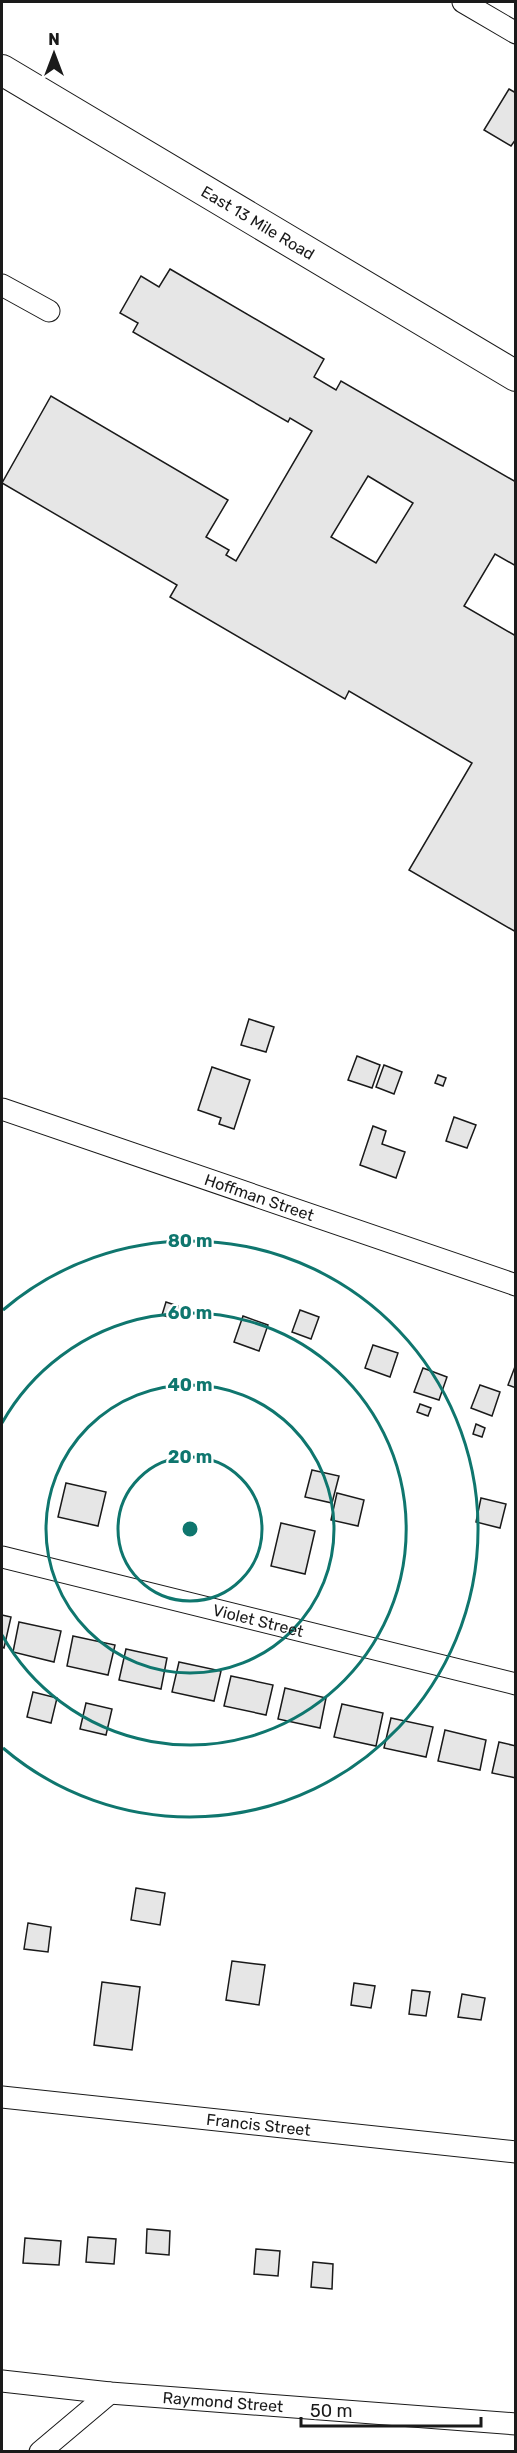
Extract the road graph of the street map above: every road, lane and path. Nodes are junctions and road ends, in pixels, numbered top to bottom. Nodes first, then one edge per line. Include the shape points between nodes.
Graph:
1 (463, 2) edge
2 (516, 33) edge
3 (2, 70) edge
4 (2, 285) edge
5 (49, 311) dead end
6 (516, 376) edge
7 (2, 1108) edge
8 (516, 1285) edge
9 (2, 1557) edge
10 (516, 1684) edge
11 (2, 2097) edge
12 (516, 2152) edge
13 (2, 2381) edge
14 (110, 2393) junction
15 (516, 2424) edge
16 (40, 2451) edge

1 - 2 street
3 - 6 main road, East 13 Mile Road
4 - 5 street
7 - 8 street, Hoffman Street
9 - 10 street, Violet Street
11 - 12 street, Francis Street
13 - 14 street, Raymond Street
14 - 15 street, Raymond Street
14 - 16 street

